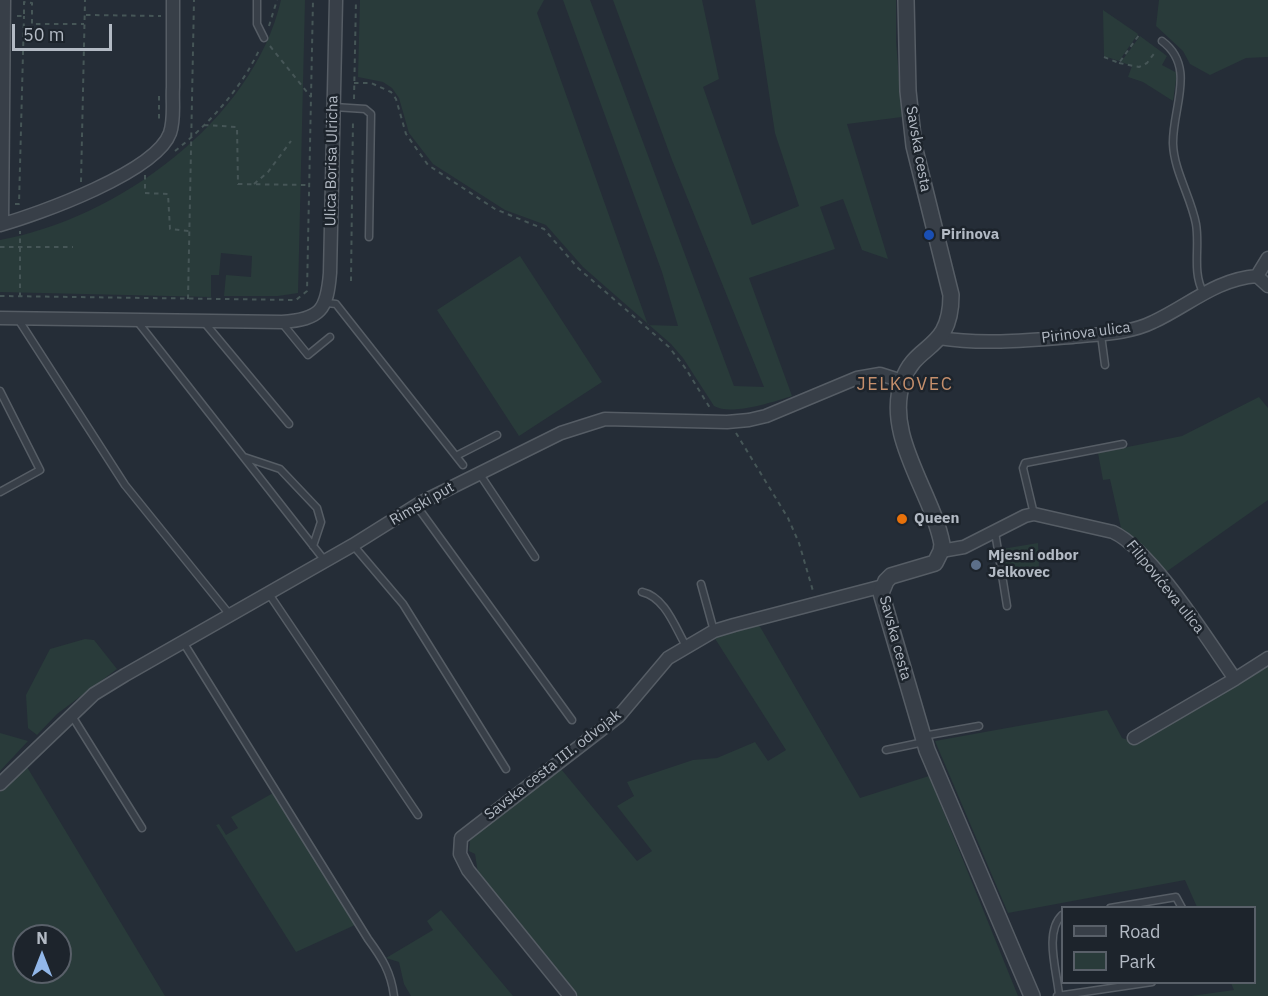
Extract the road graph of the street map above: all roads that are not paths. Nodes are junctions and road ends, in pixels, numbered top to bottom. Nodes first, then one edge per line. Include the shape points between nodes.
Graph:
1 (4, 0) edge
2 (173, 0) edge
3 (257, 0) edge
4 (336, 0) edge
5 (906, 0) edge
6 (264, 38) road end
7 (1162, 41) dead end
8 (333, 106) junction
9 (1, 224) edge
10 (369, 237) dead end
11 (1268, 258) edge
12 (1257, 276) junction
13 (1268, 286) edge
14 (1203, 292) junction
15 (327, 303) junction
16 (0, 318) edge
17 (18, 319) junction
18 (137, 321) junction
19 (203, 322) junction
20 (282, 322) junction
21 (1101, 334) junction
22 (330, 337) dead end
23 (939, 338) junction
24 (1105, 364) dead end
25 (902, 381) junction
26 (0, 391) edge
27 (289, 424) dead end
28 (497, 435) dead end
29 (1123, 444) dead end
30 (456, 456) junction
31 (243, 457) junction
32 (463, 465) dead end
33 (479, 473) junction
34 (0, 492) edge
35 (416, 506) junction
36 (1034, 514) junction
37 (995, 531) junction
38 (353, 545) junction
39 (313, 546) junction
40 (941, 551) junction
41 (535, 557) dead end
42 (325, 561) junction
43 (700, 584) dead end
44 (883, 586) junction
45 (642, 592) dead end
46 (269, 594) junction
47 (1007, 606) dead end
48 (230, 615) junction
49 (714, 631) junction
50 (183, 642) junction
51 (686, 646) junction
52 (1268, 658) edge
53 (1235, 679) junction
54 (72, 715) junction
55 (572, 720) dead end
56 (979, 726) dead end
57 (1134, 738) dead end
58 (924, 739) junction
59 (886, 750) dead end
60 (506, 769) dead end
61 (0, 784) edge
62 (417, 815) dead end
63 (142, 828) dead end
64 (1122, 906) edge
65 (1181, 906) edge
66 (1061, 916) edge
67 (1138, 984) edge
68 (1058, 995) edge
69 (394, 996) edge
70 (570, 996) edge
71 (1032, 996) edge

1 - 9 street
2 - 9 street via 172,119 170,132 160,146 111,182 54,207
3 - 6 lane via 257,24
4 - 8 street, Ulica Borisa Ulricha
5 - 23 street, Savska cesta via 914,146 951,295 951,314
7 - 14 lane via 1171,48 1181,70 1173,144 1196,222 1197,278
8 - 10 lane via 365,109 371,114
8 - 15 street, Ulica Borisa Ulricha
11 - 12 street
12 - 13 street
12 - 14 street, Pirinova ulica via 1242,277
14 - 21 street, Pirinova ulica via 1152,323
15 - 20 street via 312,315
15 - 30 lane via 336,304
16 - 17 street
17 - 18 street
17 - 48 lane via 126,484
18 - 19 street
18 - 31 lane
19 - 20 street
19 - 27 lane
20 - 22 lane via 308,355
21 - 23 street, Pirinova ulica via 998,343
21 - 24 lane
23 - 25 street, Savska cesta
25 - 33 street, Rimski put via 880,374 857,378 749,420 604,419 561,433
25 - 40 street via 898,407 904,439 940,535
26 - 34 lane via 40,470
28 - 30 lane
29 - 36 lane via 1025,463
30 - 32 lane
31 - 39 lane
31 - 39 lane via 280,469 317,508 321,522
33 - 35 street, Rimski put
33 - 41 lane
35 - 38 street, Rimski put
35 - 55 lane
36 - 37 street
36 - 53 street, Filipovićeva ulica via 1125,537 1179,600
37 - 40 street via 964,547
37 - 47 lane
38 - 42 street, Rimski put
38 - 60 lane via 403,604
39 - 42 lane
40 - 44 street, Savska cesta via 929,566 891,576
42 - 46 street, Rimski put
43 - 49 lane
44 - 49 street, Savska cesta III. odvojak
44 - 58 street, Savska cesta via 884,610
45 - 51 lane via 650,594 670,614
46 - 48 street, Rimski put
46 - 62 lane
48 - 50 street, Rimski put
49 - 51 street, Savska cesta III. odvojak
50 - 54 street, Rimski put via 94,694
50 - 69 lane via 384,961
51 - 70 street, Savska cesta III. odvojak via 668,658 619,716 461,838 460,854 468,870
52 - 53 street
53 - 57 street
54 - 61 street, Rimski put
54 - 63 lane
56 - 58 lane
58 - 59 lane
58 - 71 street, Savska cesta
64 - 65 lane via 1176,897
66 - 68 lane via 1053,932
67 - 68 lane

